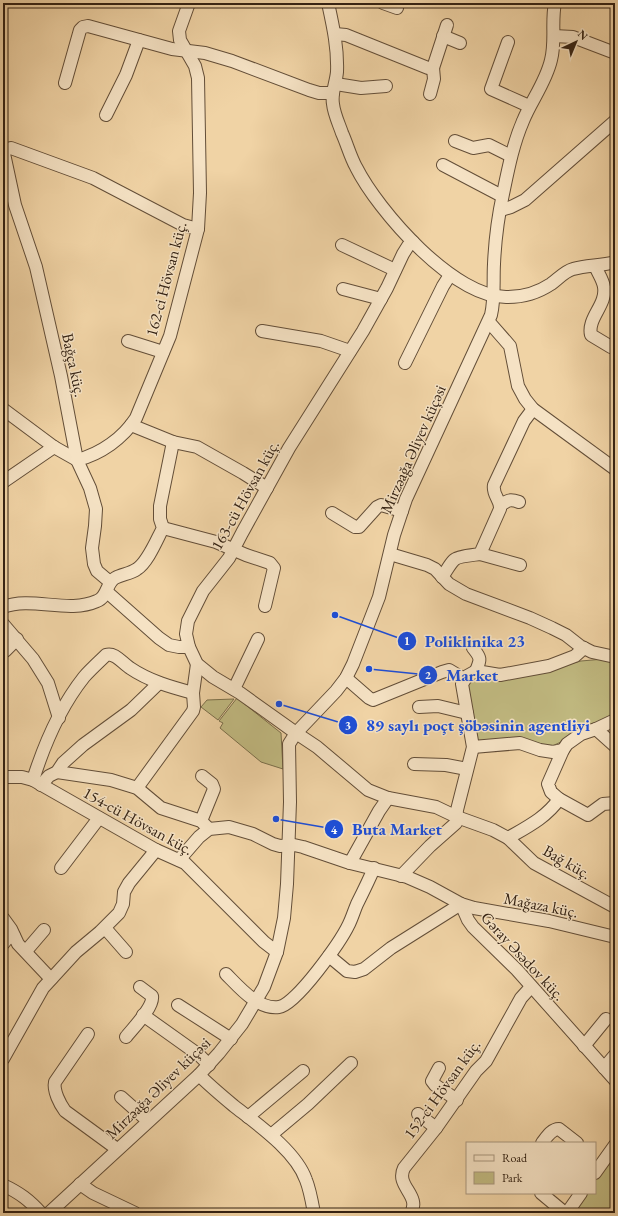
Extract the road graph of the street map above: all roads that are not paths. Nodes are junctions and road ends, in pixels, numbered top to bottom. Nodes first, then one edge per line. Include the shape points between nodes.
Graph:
1 (188, 3) edge
2 (328, 3) edge
3 (384, 3) edge
4 (555, 3) edge
5 (397, 8) dead end
6 (335, 34) junction
7 (554, 36) junction
8 (140, 40) junction
9 (508, 42) dead end
10 (460, 43) dead end
11 (186, 51) junction
12 (615, 53) edge
13 (433, 68) junction
14 (65, 83) dead end
15 (386, 86) dead end
16 (334, 88) junction
17 (430, 94) dead end
18 (529, 106) junction
19 (106, 115) dead end
20 (615, 120) edge
21 (455, 141) dead end
22 (3, 149) edge
23 (511, 156) junction
24 (443, 164) dead end
25 (502, 196) junction
26 (501, 210) junction
27 (198, 229) junction
28 (413, 242) junction
29 (342, 245) dead end
30 (615, 262) edge
31 (595, 266) junction
32 (395, 270) junction
33 (450, 275) junction
34 (343, 289) dead end
35 (495, 297) junction
36 (381, 299) junction
37 (489, 322) junction
38 (262, 331) dead end
39 (128, 341) dead end
40 (611, 347) dead end
41 (350, 351) junction
42 (163, 352) junction
43 (405, 363) dead end
44 (3, 409) edge
45 (533, 409) junction
46 (131, 425) junction
47 (173, 442) junction
48 (54, 447) junction
49 (78, 460) junction
50 (615, 469) edge
51 (3, 482) edge
52 (267, 488) junction
53 (519, 502) dead end
54 (501, 505) junction
55 (402, 511) junction
56 (332, 514) dead end
57 (163, 528) junction
58 (234, 550) junction
59 (390, 554) junction
60 (480, 554) junction
61 (520, 565) dead end
62 (442, 577) junction
63 (109, 587) junction
64 (3, 606) edge
65 (265, 606) dead end
66 (3, 624) edge
67 (258, 638) dead end
68 (17, 639) junction
69 (189, 647) junction
70 (473, 648) dead end
71 (584, 648) junction
72 (5, 652) dead end
73 (615, 657) edge
74 (197, 664) junction
75 (476, 671) junction
76 (346, 678) junction
77 (464, 680) junction
78 (159, 683) junction
79 (234, 689) junction
80 (193, 693) junction
81 (419, 707) dead end
82 (467, 713) junction
83 (58, 718) junction
84 (615, 720) edge
85 (596, 729) junction
86 (296, 733) junction
87 (473, 746) junction
88 (615, 746) edge
89 (563, 750) junction
90 (414, 764) dead end
91 (467, 769) junction
92 (57, 772) junction
93 (202, 776) dead end
94 (3, 777) edge
95 (37, 782) junction
96 (137, 788) junction
97 (388, 798) junction
98 (559, 799) junction
99 (615, 803) edge
100 (457, 817) junction
101 (99, 818) junction
102 (205, 825) junction
103 (508, 838) junction
104 (288, 845) junction
105 (156, 850) junction
106 (179, 860) junction
107 (350, 863) junction
108 (61, 868) dead end
109 (374, 868) junction
110 (400, 876) junction
111 (461, 904) junction
112 (615, 907) edge
113 (3, 918) edge
114 (105, 928) junction
115 (44, 930) dead end
116 (14, 936) junction
117 (615, 937) edge
118 (3, 944) edge
119 (26, 951) junction
120 (126, 952) dead end
121 (277, 952) junction
122 (329, 956) junction
123 (226, 974) dead end
124 (51, 979) junction
125 (140, 987) dead end
126 (531, 987) junction
127 (256, 1002) junction
128 (178, 1005) dead end
129 (144, 1016) junction
130 (606, 1019) dead end
131 (88, 1034) dead end
132 (126, 1037) dead end
133 (231, 1039) junction
134 (584, 1046) junction
135 (615, 1055) edge
136 (3, 1059) edge
137 (351, 1063) dead end
138 (209, 1065) junction
139 (439, 1068) dead end
140 (604, 1068) junction
141 (303, 1071) dead end
142 (199, 1075) junction
143 (615, 1080) edge
144 (121, 1097) dead end
145 (457, 1100) junction
146 (418, 1114) dead end
147 (248, 1117) junction
148 (148, 1121) junction
149 (436, 1128) junction
150 (271, 1135) junction
151 (571, 1141) edge
152 (543, 1142) edge
153 (615, 1145) edge
154 (117, 1149) junction
155 (599, 1160) edge
156 (596, 1170) edge
157 (80, 1184) junction
158 (3, 1186) edge
159 (542, 1194) edge
160 (580, 1194) edge
161 (41, 1213) edge
162 (49, 1213) edge
163 (135, 1213) edge
164 (314, 1213) edge
165 (411, 1213) edge
166 (566, 1213) edge

1 - 11 street, 162-ci Hövsan küç. via 179,31 180,40
2 - 6 street
3 - 5 street
4 - 7 street, Mirzəağa Əliyev küçəsi
6 - 13 street via 346,35
6 - 16 street via 337,71
7 - 12 street via 573,37
7 - 18 street, Mirzəağa Əliyev küçəsi via 549,68
8 - 11 street
8 - 14 street via 84,27 80,30
8 - 19 street
9 - 18 street via 491,89
10 - 13 street via 445,31
11 - 16 street via 232,60 319,93
11 - 27 street, 162-ci Hövsan küç. via 195,66 198,78
13 - 17 street via 434,79
15 - 16 street
16 - 28 street via 332,104 356,167 379,203
18 - 23 street, Mirzəağa Əliyev küçəsi
20 - 26 street via 524,200
21 - 23 street via 473,148 489,145
22 - 27 street via 11,148 93,178 183,225
22 - 49 street, Bağça küç. via 15,205 36,267
23 - 25 street, Mirzəağa Əliyev küçəsi
24 - 25 street
25 - 26 street, Mirzəağa Əliyev küçəsi
26 - 35 street, Mirzəağa Əliyev küçəsi via 495,248
27 - 42 street, 162-ci Hövsan küç. via 170,336
28 - 32 street, 163-cü Hövsan küç. via 408,246
28 - 33 street
29 - 32 street
30 - 31 street
31 - 35 street via 572,269 543,289 517,297
31 - 40 street via 604,287 602,300 589,327 591,335
32 - 36 street, 163-cü Hövsan küç.
33 - 35 street via 474,290
33 - 43 street
34 - 36 street
35 - 37 street, Mirzəağa Əliyev küçəsi
36 - 41 street, 163-cü Hövsan küç.
37 - 45 street via 510,346 518,386
37 - 55 street, Mirzəağa Əliyev küçəsi
38 - 41 street via 321,341
39 - 42 street
41 - 52 street, 163-cü Hövsan küç.
42 - 46 street, 162-ci Hövsan küç.
44 - 48 street
45 - 50 street
45 - 54 street via 524,421 494,485 493,491
46 - 47 street
46 - 49 street, 162-ci Hövsan küç. via 113,443
47 - 52 street via 197,447
47 - 57 street via 160,506
48 - 49 street
48 - 51 street
49 - 63 street, Bağça küç. via 96,509 92,548 94,564
52 - 58 street, 163-cü Hövsan küç.
53 - 54 street via 508,499
54 - 60 street
55 - 56 street via 380,505 359,527
55 - 59 street, Mirzəağa Əliyev küçəsi
57 - 58 street via 216,542
57 - 63 street via 144,563 139,568 114,578
58 - 65 street via 270,563 274,568
58 - 69 street, 163-cü Hövsan küç. via 203,591 188,621 186,634
59 - 62 street via 427,565
59 - 76 street, Mirzəağa Əliyev küçəsi via 379,597
60 - 61 street
60 - 62 street via 456,558
62 - 71 street via 466,594 561,632
63 - 64 street via 97,602 76,606 13,603
63 - 69 street, Bağça küç. via 159,638 169,645
66 - 68 street
67 - 79 street
68 - 72 street
68 - 83 street via 48,683
69 - 74 street, 163-cü Hövsan küç.
70 - 75 street via 480,656
71 - 73 street
71 - 75 street via 575,656 549,666 500,675
74 - 79 street, 163-cü Hövsan küç.
74 - 80 street
75 - 77 street
76 - 77 street via 373,700 449,670
76 - 86 street, Mirzəağa Əliyev küçəsi
77 - 82 street via 462,684
78 - 80 street
78 - 83 street via 129,668 114,656 106,655 85,677
78 - 92 street via 131,710 83,745
79 - 86 street, 163-cü Hövsan küç.
80 - 96 street via 193,711
81 - 82 street via 438,706
82 - 87 street
83 - 95 street via 39,762
84 - 85 street
85 - 88 street
85 - 89 street via 581,734
86 - 97 street, 163-cü Hövsan küç. via 317,747 368,790
86 - 104 street, Mirzəağa Əliyev küçəsi via 288,749
87 - 89 street via 520,743 540,750
87 - 91 street
89 - 98 street via 548,784 551,792
90 - 91 street via 446,765
91 - 100 street
92 - 95 street
92 - 96 street via 111,780
93 - 102 street via 214,789
94 - 95 street, 154-cü Hövsan küç. via 22,777
95 - 101 street, 154-cü Hövsan küç.
96 - 102 street via 161,808
97 - 100 street, Bağ küç. via 436,807
97 - 107 street
98 - 99 street via 588,815 603,804
98 - 103 street via 548,813
100 - 103 street, Bağ küç.
100 - 110 street via 456,823
101 - 105 street, 154-cü Hövsan küç.
101 - 108 street
102 - 104 street, Gəray Əsədov küç. via 236,828 273,844
102 - 106 street via 199,837
103 - 112 street, Bağ küç. via 534,863
104 - 107 street, Gəray Əsədov küç. via 303,846
104 - 121 street, Mirzəağa Əliyev küçəsi via 284,918
105 - 106 street, 154-cü Hövsan küç.
105 - 114 street via 129,883 119,913
106 - 121 street, 154-cü Hövsan küç.
107 - 109 street, Gəray Əsədov küç.
109 - 110 street, Gəray Əsədov küç.
109 - 122 street via 349,925
110 - 111 street, Gəray Əsədov küç. via 430,887
111 - 117 street, Mağaza küç.
111 - 122 street via 391,948 364,969 347,971
111 - 126 street, Gəray Əsədov küç. via 473,928
113 - 116 street
114 - 120 street
114 - 124 street via 76,952
115 - 119 street
116 - 118 street
116 - 119 street
119 - 124 street
121 - 127 street, Mirzəağa Əliyev küçəsi
122 - 127 street via 303,988 285,1005 278,1008
123 - 127 street
124 - 136 street via 43,988
125 - 129 street via 153,999
126 - 134 street, Gəray Əsədov küç.
126 - 145 street, 152-ci Hövsan küç. via 521,998 486,1061 476,1070
127 - 133 street, Mirzəağa Əliyev küçəsi
128 - 133 street
129 - 132 street
129 - 138 street
130 - 134 street
131 - 154 street via 54,1086 66,1111
133 - 138 street, Mirzəağa Əliyev küçəsi
134 - 140 street, Gəray Əsədov küç.
135 - 140 street
137 - 150 street
138 - 142 street, Mirzəağa Əliyev küçəsi
139 - 145 street via 432,1081
140 - 143 street, Gəray Əsədov küç.
141 - 147 street
142 - 147 street
142 - 148 street, Mirzəağa Əliyev küçəsi
144 - 148 street
145 - 149 street, 152-ci Hövsan küç.
146 - 149 street
147 - 150 street
148 - 154 street, Mirzəağa Əliyev küçəsi
149 - 165 street, 152-ci Hövsan küç. via 401,1174 413,1200
150 - 164 street via 299,1166 306,1179
151 - 152 street via 556,1129
153 - 155 street
154 - 157 street, Mirzəağa Əliyev küçəsi
155 - 156 street
157 - 162 street, Mirzəağa Əliyev küçəsi
157 - 163 street
158 - 161 street via 28,1199
159 - 166 street
160 - 166 street

